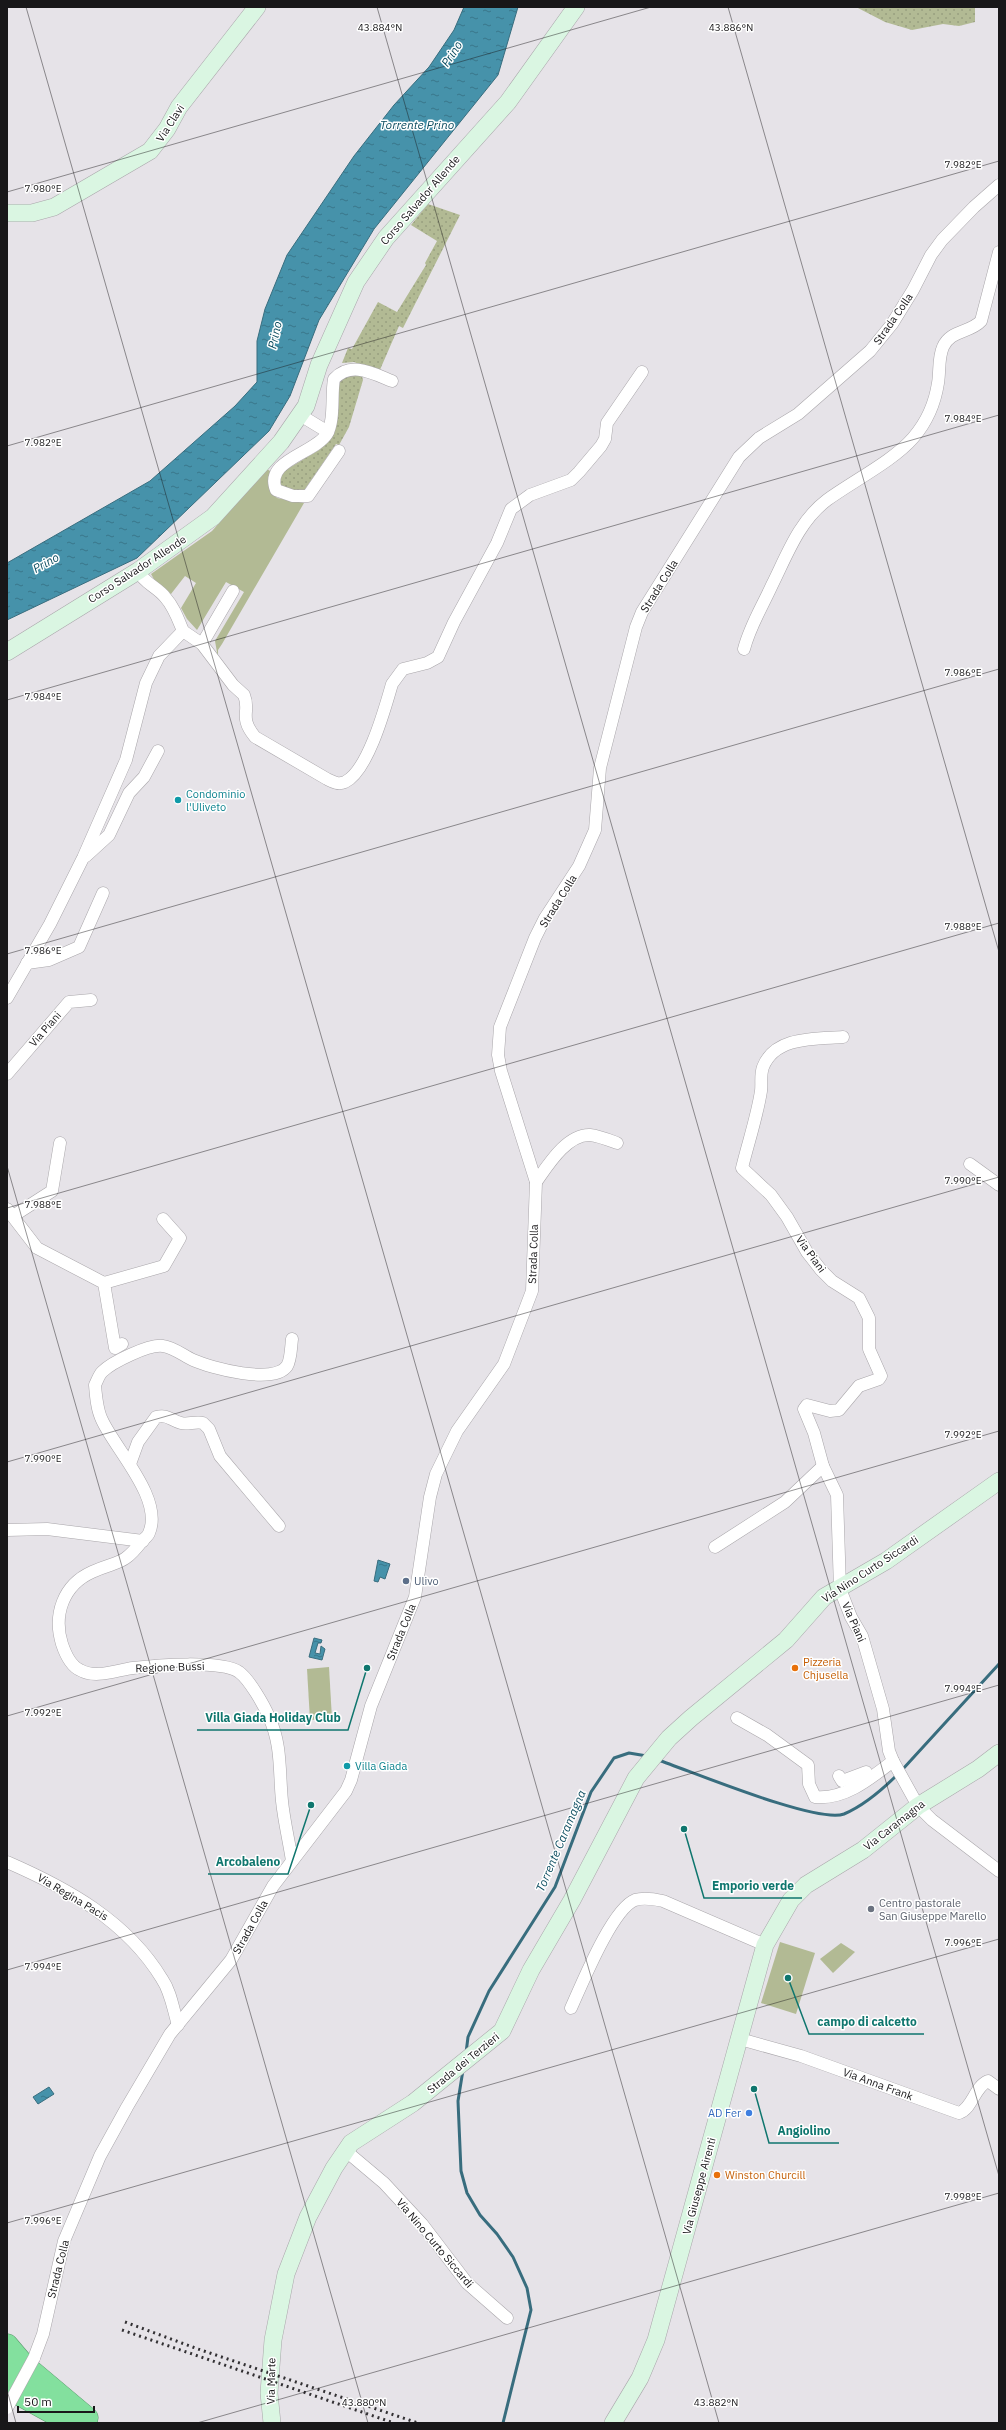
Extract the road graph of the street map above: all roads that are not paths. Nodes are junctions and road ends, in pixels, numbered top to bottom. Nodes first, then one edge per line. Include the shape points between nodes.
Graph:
1 (257, 7) edge
2 (576, 7) edge
3 (999, 185) edge
4 (7, 213) edge
5 (999, 252) edge
6 (642, 372) dead end
7 (392, 381) dead end
8 (300, 415) junction
9 (328, 432) junction
10 (339, 451) dead end
11 (138, 571) junction
12 (233, 591) dead end
13 (182, 630) junction
14 (202, 644) junction
15 (744, 649) dead end
16 (7, 652) edge
17 (158, 751) dead end
18 (83, 858) junction
19 (103, 893) dead end
20 (27, 963) junction
21 (7, 998) edge
22 (91, 1000) dead end
23 (843, 1037) dead end
24 (7, 1074) edge
25 (60, 1143) dead end
26 (617, 1143) dead end
27 (970, 1164) dead end
28 (536, 1182) junction
29 (999, 1185) edge
30 (10, 1213) edge
31 (163, 1219) dead end
32 (104, 1283) junction
33 (292, 1339) dead end
34 (122, 1344) dead end
35 (130, 1464) junction
36 (823, 1466) junction
37 (999, 1482) edge
38 (279, 1526) dead end
39 (7, 1530) edge
40 (143, 1541) junction
41 (715, 1547) dead end
42 (840, 1589) junction
43 (736, 1718) dead end
44 (999, 1753) edge
45 (892, 1758) junction
46 (644, 1766) joint
47 (839, 1776) dead end
48 (918, 1806) junction
49 (292, 1861) junction
50 (7, 1862) edge
51 (999, 1871) edge
52 (791, 1900) joint
53 (765, 1945) junction
54 (570, 2008) dead end
55 (178, 2024) junction
56 (740, 2039) junction
57 (999, 2089) edge
58 (346, 2151) junction
59 (507, 2318) dead end
60 (273, 2340) joint
61 (7, 2345) edge
62 (7, 2373) edge
63 (7, 2388) edge
64 (7, 2408) edge
65 (84, 2421) edge
66 (272, 2423) edge
67 (613, 2423) edge

1 - 4 street, Via Clavi via 180,107 150,151 54,207 32,213
2 - 8 street, Corso Salvador Allende via 508,102 386,238 356,282 319,365 306,406
3 - 28 street, Strada Colla via 942,240 892,324 870,351 804,409 759,438 739,457 642,612 600,768 595,830 591,844 535,938 500,1027 498,1055 501,1071
5 - 15 street via 981,321 976,326 952,335 942,347 934,400 926,419 913,438 901,449 812,513 777,571 773,584 752,623
6 - 14 street via 607,423 605,439 601,446 579,472 571,480 530,495 511,509 497,543 438,657 427,663 403,669 397,674 369,752 346,781 337,784 255,736 244,716 244,696 232,685
7 - 9 street via 351,368 340,372 334,378
8 - 9 street
8 - 11 street, Corso Salvador Allende via 282,442 213,518
9 - 10 street via 315,447 275,471 273,477 276,490 293,496 308,496
11 - 13 street via 141,578 165,596 177,614
11 - 16 street, Corso Salvador Allende
12 - 14 street
13 - 14 street
13 - 18 street via 159,656 146,683 126,760
17 - 18 street via 144,777 129,794 109,835
18 - 20 street
19 - 20 street via 79,947 49,960
20 - 21 street
22 - 24 street, Via Piani via 69,1002
23 - 36 street, Via Piani via 791,1042 768,1057 763,1068 761,1091 742,1168 771,1196 787,1216 807,1252 821,1270 832,1281 860,1298 869,1318 869,1349 881,1376 879,1380 859,1386 839,1410 830,1411 807,1405 804,1409
25 - 30 street via 52,1191
26 - 28 street via 590,1135 579,1136 558,1154
27 - 29 street
28 - 49 street, Strada Colla via 534,1278 529,1301 498,1375 457,1431 436,1474 430,1497 415,1596 371,1706 352,1780
30 - 32 street via 37,1248
31 - 32 street via 180,1238 164,1266
32 - 34 street via 115,1348
33 - 35 street, Regione Bussi via 287,1366 281,1372 268,1376 195,1361 163,1346 148,1347 102,1372 94,1385 102,1420
35 - 38 street via 138,1442 156,1417 169,1416 179,1423 203,1423 209,1429 220,1456
35 - 40 street, Regione Bussi via 150,1507 149,1534
36 - 41 street via 785,1502
36 - 42 street, Via Piani via 837,1495
37 - 42 street, Via Nino Curto Siccardi via 886,1561
39 - 40 street via 47,1529
40 - 49 street, Regione Bussi via 133,1554 122,1562 91,1572 73,1584 64,1596 59,1611 62,1646 71,1663 89,1674 133,1668 194,1665 226,1667 240,1673 263,1706 279,1745 282,1804
42 - 45 street, Via Piani via 864,1643 883,1709
42 - 46 street, Via Nino Curto Siccardi via 824,1597 786,1640 690,1718
43 - 45 street via 767,1735 808,1765 809,1784 815,1797 827,1799 842,1795
44 - 48 street, Via Caramagna
45 - 47 street via 861,1775 842,1781
45 - 48 street, Via Piani
46 - 58 street, Strada dei Terzieri via 531,1970 502,2031 413,2103 358,2137
48 - 51 street, Via Piani via 932,1820
48 - 52 street, Via Caramagna via 886,1834 806,1885
49 - 55 street, Strada Colla via 263,1903 231,1960
50 - 55 street, Via Regina Pacis via 45,1879 114,1922 162,1978
52 - 53 street, Via Giuseppe Airenti
53 - 54 street via 662,1901 648,1898 635,1900 624,1908 613,1922
53 - 56 street, Via Giuseppe Airenti
55 - 64 street, Strada Colla, bridge via 160,2049 103,2150 62,2247 48,2315 34,2358
56 - 57 street, Via Anna Frank via 802,2056 959,2113 964,2111 982,2084 988,2081
56 - 67 street, Via Giuseppe Airenti via 656,2340 640,2378
58 - 59 street, Via Nino Curto Siccardi via 384,2183 422,2224 467,2283
58 - 60 street, Strada dei Terzieri via 293,2250
60 - 66 street, Via Marte via 270,2376
61 - 65 highway via 24,2365
62 - 65 highway
63 - 65 highway

